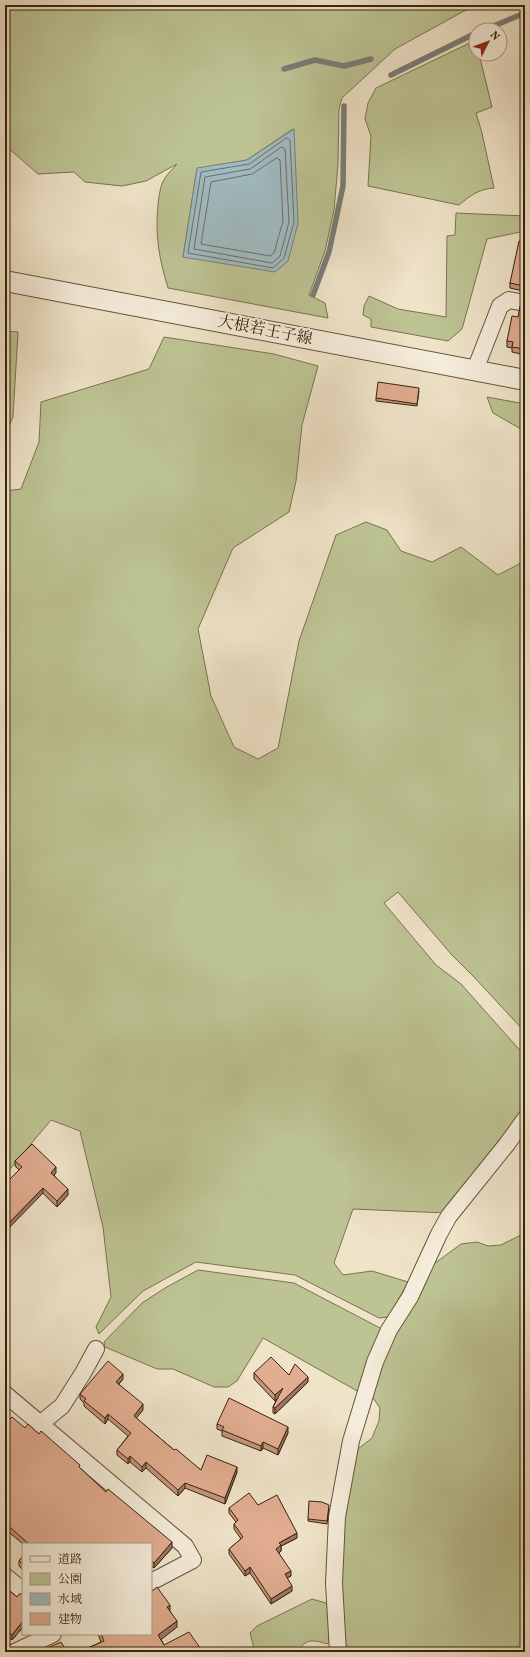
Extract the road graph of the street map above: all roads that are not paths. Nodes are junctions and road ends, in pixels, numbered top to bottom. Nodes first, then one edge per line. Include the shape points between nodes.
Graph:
1 (5, 281) edge
2 (525, 303) edge
3 (475, 370) junction
4 (525, 380) edge
5 (525, 1119) edge
6 (96, 1349) dead end
7 (5, 1394) edge
8 (40, 1424) junction
9 (5, 1576) edge
10 (152, 1581) edge
11 (22, 1590) edge
12 (51, 1635) edge
13 (15, 1652) edge
14 (338, 1652) edge

1 - 3 street, 大根若王子線
2 - 3 street via 509,300 500,306
3 - 4 street, 大根若王子線
5 - 14 street via 449,1216 375,1362 351,1442 337,1517 334,1583
6 - 8 street via 62,1406
7 - 8 street
8 - 10 street via 186,1546 193,1560
9 - 11 street
12 - 13 street

